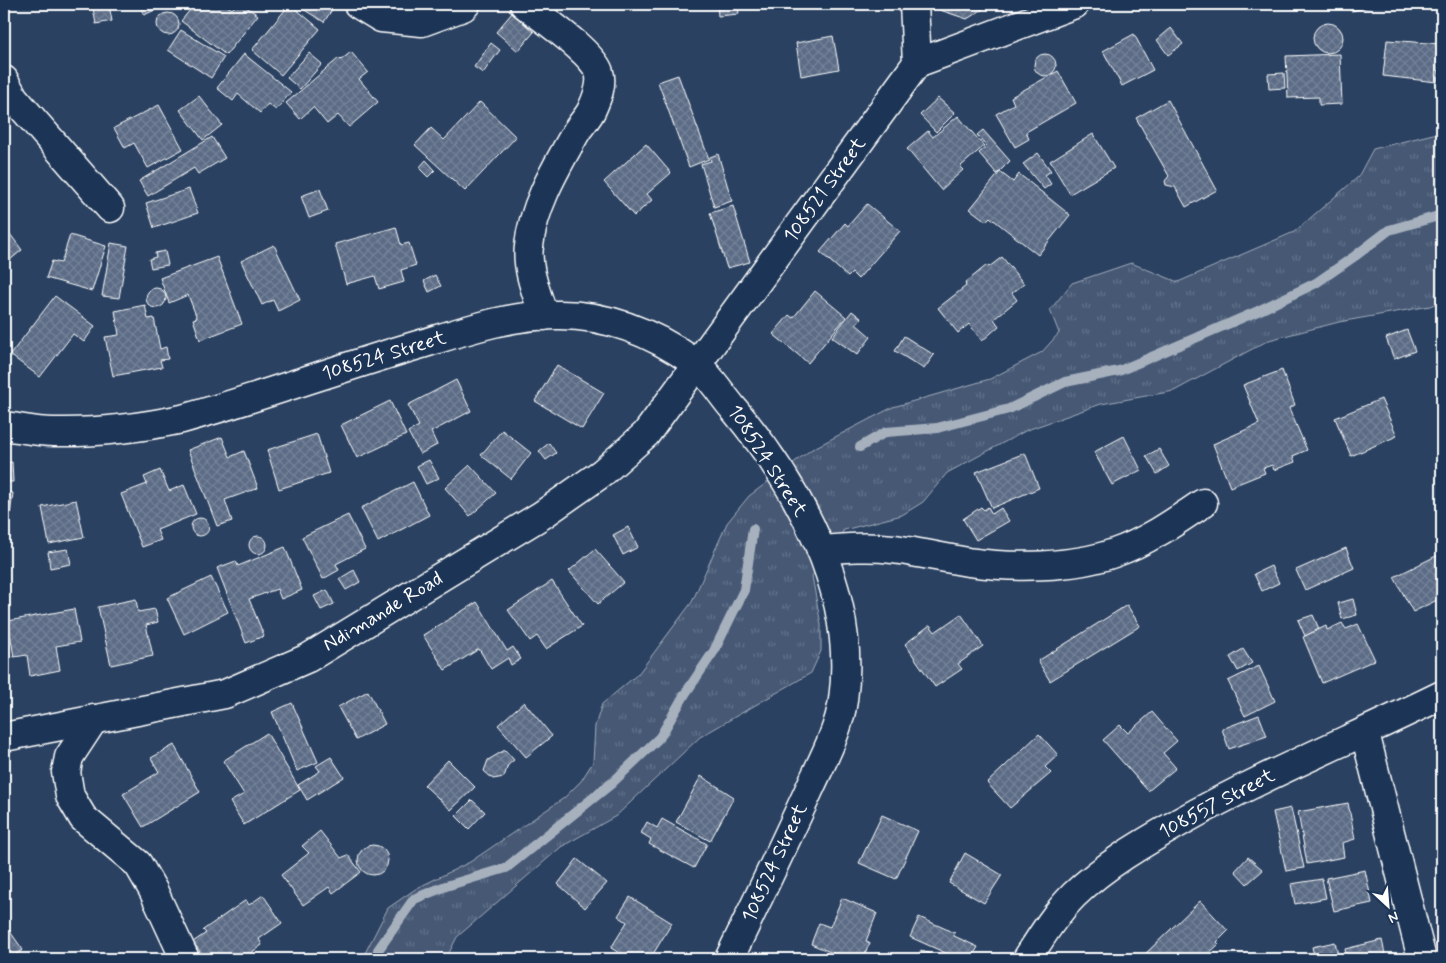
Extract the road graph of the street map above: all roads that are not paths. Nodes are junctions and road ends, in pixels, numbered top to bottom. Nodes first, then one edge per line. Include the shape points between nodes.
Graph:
1 (358, 4) edge
2 (466, 4) edge
3 (524, 4) edge
4 (914, 4) edge
5 (1075, 4) edge
6 (917, 63) junction
7 (4, 80) edge
8 (110, 208) dead end
9 (544, 316) junction
10 (697, 364) junction
11 (4, 426) edge
12 (1203, 503) dead end
13 (821, 550) junction
14 (1442, 695) edge
15 (94, 719) junction
16 (1365, 733) junction
17 (9, 742) edge
18 (185, 959) edge
19 (729, 959) edge
20 (1027, 959) edge
21 (1422, 959) edge

1 - 2 street via 381,18 422,22
3 - 9 street via 579,48 599,71 601,81 592,111 576,132 551,180 531,234 529,259
4 - 6 street
5 - 6 street
6 - 10 street, 108521 Street
7 - 8 street via 14,98
9 - 10 street, 108524 Street via 603,318 633,327
9 - 11 street, 108524 Street via 509,319 441,338 182,419 100,432 52,432
10 - 13 street, 108524 Street via 752,430 796,500
10 - 15 street, Ndimande Road via 646,434 602,473 542,515 308,658 225,694
12 - 13 street via 1160,532 1122,550 1082,561 1027,566 969,562 892,549 851,547
13 - 19 street, 108524 Street via 841,610 843,700 831,740
14 - 16 street, 108557 Street
15 - 17 street, Ndimande Road
15 - 18 street via 69,757 66,772 70,796 83,818 138,864
16 - 20 street, 108557 Street via 1238,789 1116,860 1074,896 1046,928
16 - 21 street

